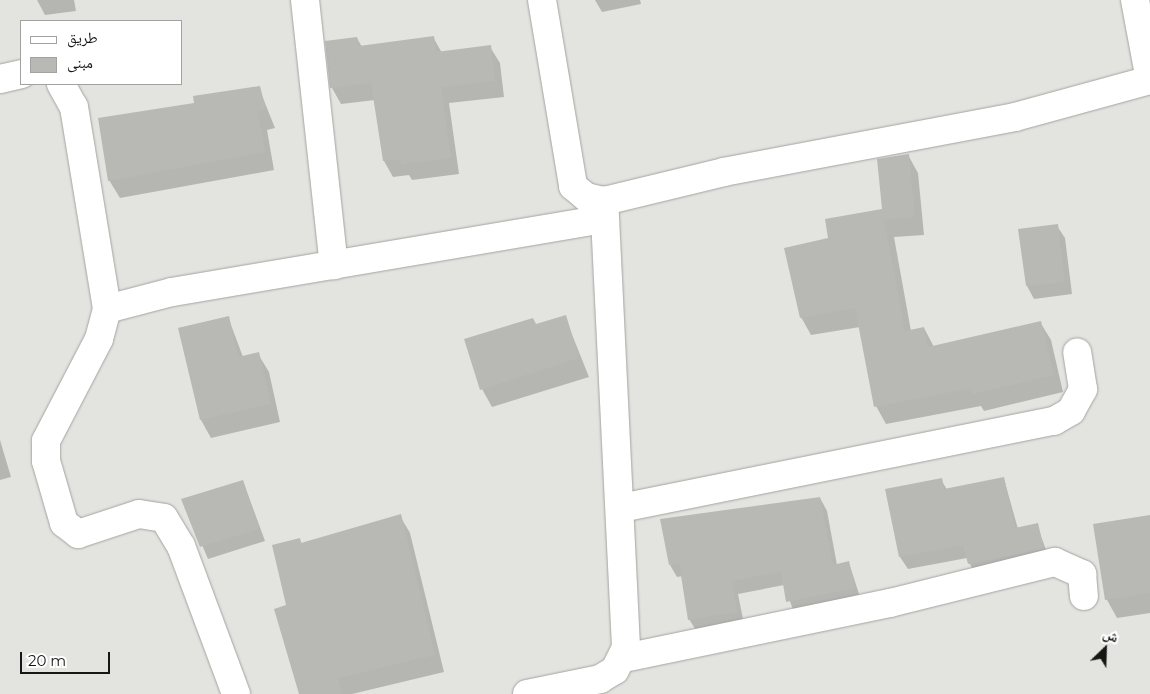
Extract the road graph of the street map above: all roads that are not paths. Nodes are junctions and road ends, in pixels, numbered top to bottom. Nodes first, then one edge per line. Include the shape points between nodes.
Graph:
1 (305, 0) edge
2 (542, 0) edge
3 (1135, 0) edge
4 (20, 74) edge
5 (0, 80) edge
6 (1150, 80) edge
7 (62, 85) edge
8 (604, 210) junction
9 (334, 265) junction
10 (107, 309) junction
11 (1077, 352) dead end
12 (621, 508) junction
13 (1084, 596) dead end
14 (624, 658) junction
15 (236, 694) edge
16 (527, 694) edge

1 - 9 street
2 - 8 street via 572,186
3 - 6 street
4 - 5 street
6 - 8 street via 1015,117 724,172
7 - 10 street via 74,107
8 - 9 street
8 - 12 street
9 - 10 street via 146,297
10 - 15 street via 99,339 46,441 46,461 64,523 78,534 139,514 164,518 181,546
11 - 12 street via 1083,389 1071,412 1054,421
12 - 14 street
13 - 14 street via 1082,574 1055,562 890,603
14 - 16 street via 600,679

